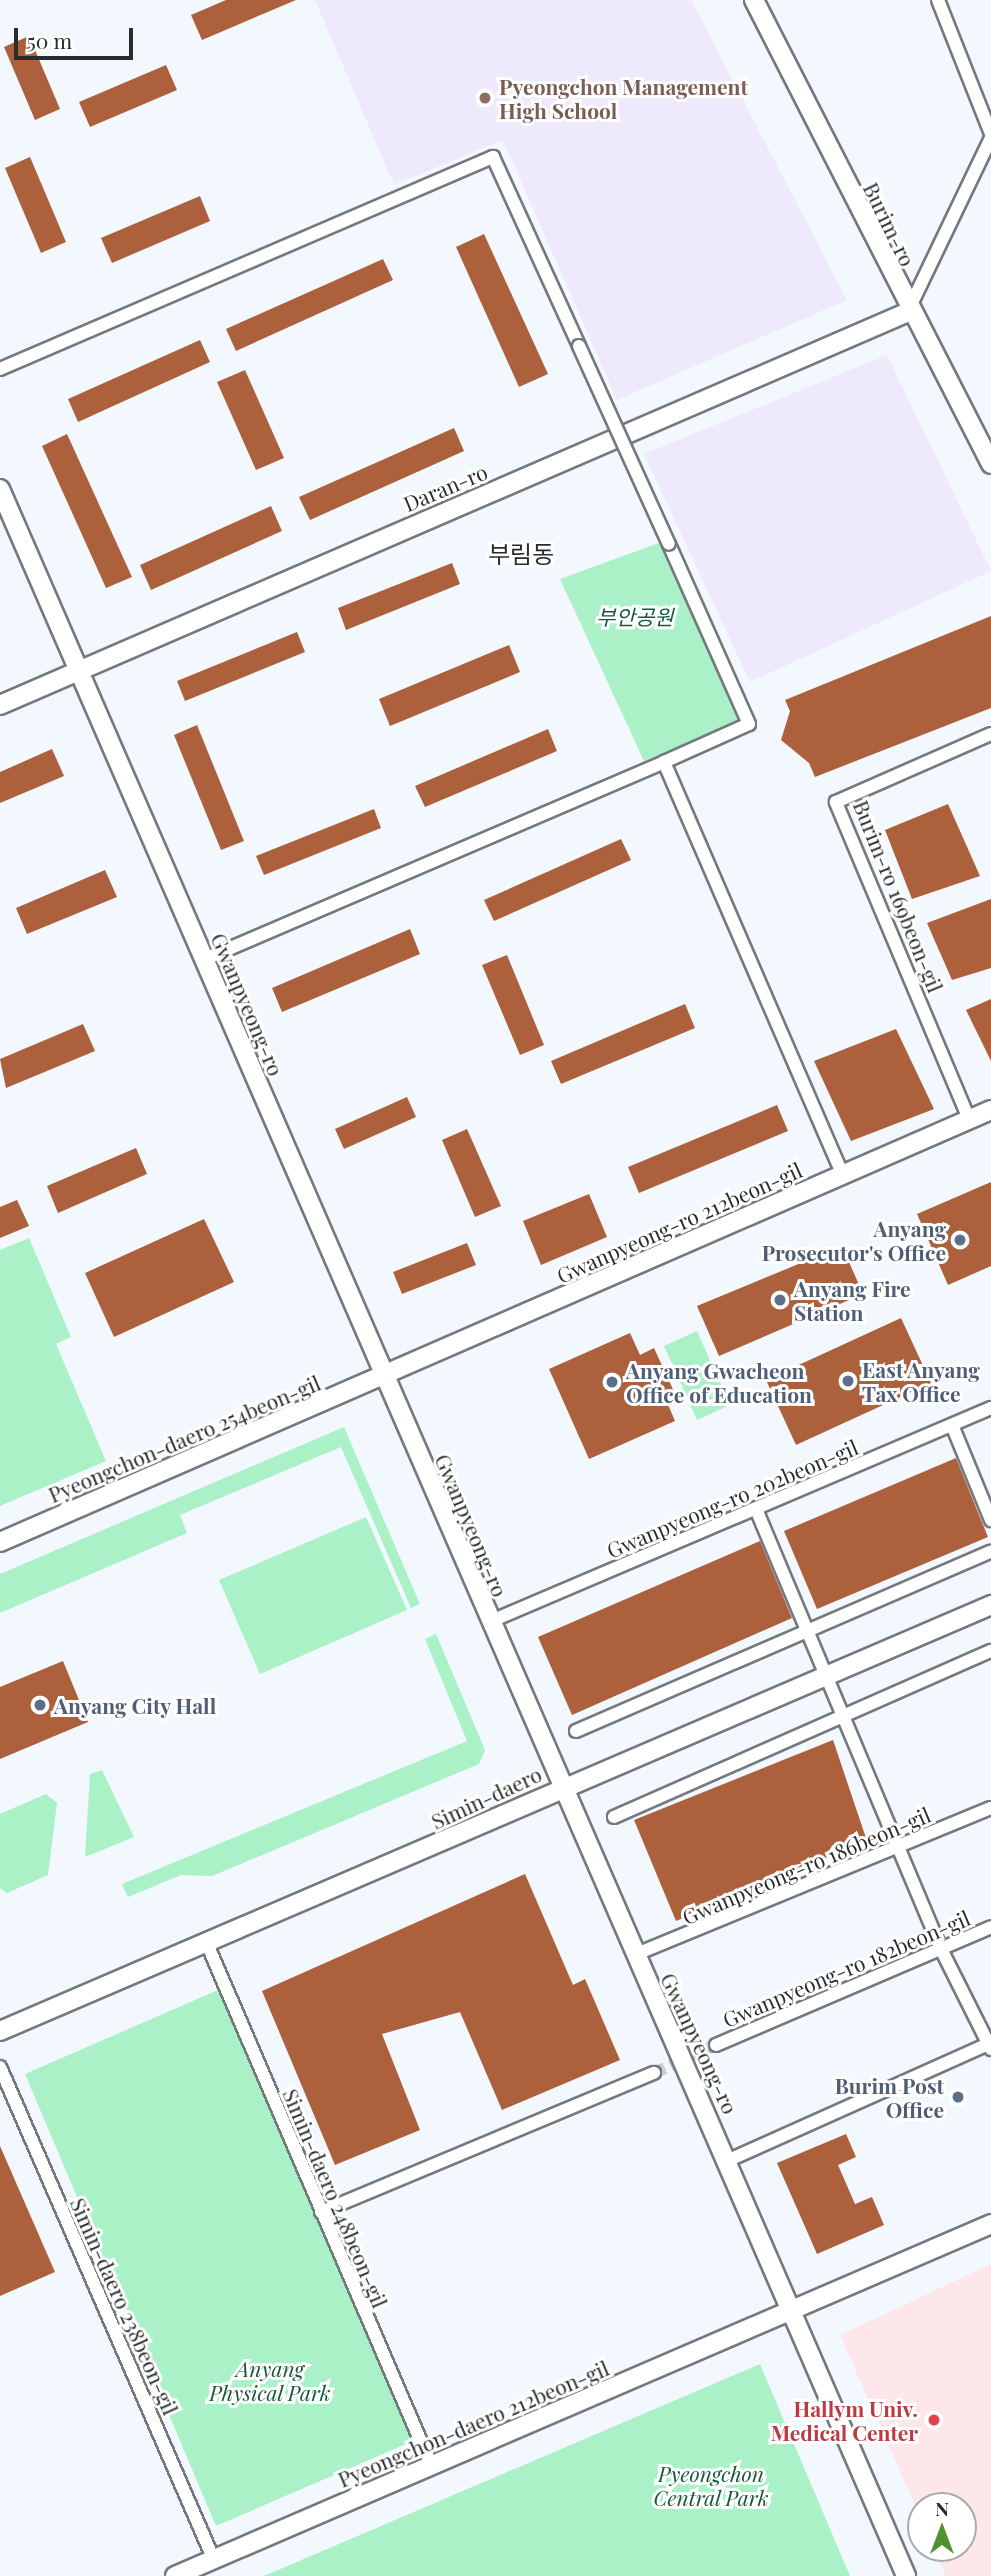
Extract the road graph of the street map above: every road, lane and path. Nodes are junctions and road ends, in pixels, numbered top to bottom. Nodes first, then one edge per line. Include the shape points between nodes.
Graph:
1 (754, 0) edge
2 (938, 0) edge
3 (991, 136) edge
4 (908, 312) junction
5 (0, 369) edge
6 (991, 464) edge
7 (0, 489) edge
8 (77, 671) junction
9 (0, 705) edge
10 (991, 734) edge
11 (664, 762) junction
12 (205, 959) junction
13 (991, 1110) edge
14 (969, 1119) junction
15 (843, 1175) junction
16 (385, 1376) junction
17 (991, 1408) edge
18 (952, 1425) junction
19 (755, 1509) junction
20 (991, 1520) edge
21 (0, 1542) edge
22 (991, 1551) edge
23 (991, 1605) edge
24 (489, 1622) junction
25 (807, 1630) junction
26 (991, 1651) edge
27 (827, 1676) junction
28 (842, 1717) junction
29 (576, 1731) dead end
30 (563, 1786) junction
31 (991, 1808) edge
32 (614, 1817) dead end
33 (897, 1847) junction
34 (991, 1927) edge
35 (208, 1946) junction
36 (941, 1948) junction
37 (634, 1955) junction
38 (0, 2031) edge
39 (716, 2045) tunnel mouth
40 (990, 2045) edge
41 (0, 2067) edge
42 (654, 2073) tunnel mouth
43 (729, 2160) junction
44 (321, 2212) junction
45 (991, 2224) edge
46 (790, 2312) junction
47 (431, 2465) junction
48 (214, 2560) junction
49 (175, 2576) edge
50 (906, 2576) edge

1 - 4 street, Burim-ro
2 - 3 street
3 - 4 street
4 - 6 street, Burim-ro
4 - 8 street, Daran-ro
5 - 11 street, bridge via 493,157 749,724
7 - 8 street, Gwanpyeong-ro
8 - 9 street, Daran-ro
8 - 12 street, Gwanpyeong-ro
10 - 14 street, Burim-ro 169beon-gil via 836,802
11 - 12 street
11 - 15 street
12 - 16 street, Gwanpyeong-ro
13 - 14 street, Gwanpyeong-ro 212beon-gil
14 - 15 street, Gwanpyeong-ro 212beon-gil
15 - 16 street, Gwanpyeong-ro 212beon-gil
16 - 21 street, Pyeongchon-daero 254beon-gil
16 - 24 street, Gwanpyeong-ro
17 - 18 street, Gwanpyeong-ro 202beon-gil
18 - 19 street, Gwanpyeong-ro 202beon-gil
18 - 20 street
19 - 24 street, Gwanpyeong-ro 202beon-gil
19 - 25 street
22 - 25 street
23 - 27 street, Simin-daero
24 - 30 street, Gwanpyeong-ro
25 - 27 street
25 - 29 street
26 - 28 street
27 - 28 street
27 - 30 street, Simin-daero
28 - 32 street
28 - 33 street
30 - 35 street, Simin-daero
30 - 37 street, Gwanpyeong-ro
31 - 33 street, Gwanpyeong-ro 186beon-gil
33 - 36 street
33 - 37 street, Gwanpyeong-ro 186beon-gil
34 - 36 street, Gwanpyeong-ro 182beon-gil
35 - 38 street, Simin-daero
35 - 44 street, Simin-daero 248beon-gil
36 - 39 street, Gwanpyeong-ro 182beon-gil
36 - 40 street
37 - 43 street, Gwanpyeong-ro
40 - 43 street
41 - 48 street, Simin-daero 238beon-gil
42 - 44 street
43 - 46 street, Gwanpyeong-ro
44 - 47 street, Simin-daero 248beon-gil
45 - 46 street, Pyeongchon-daero 212beon-gil
46 - 47 street, Pyeongchon-daero 212beon-gil
46 - 50 street, Gwanpyeong-ro
47 - 48 street, Pyeongchon-daero 212beon-gil
48 - 49 street, Pyeongchon-daero 212beon-gil

